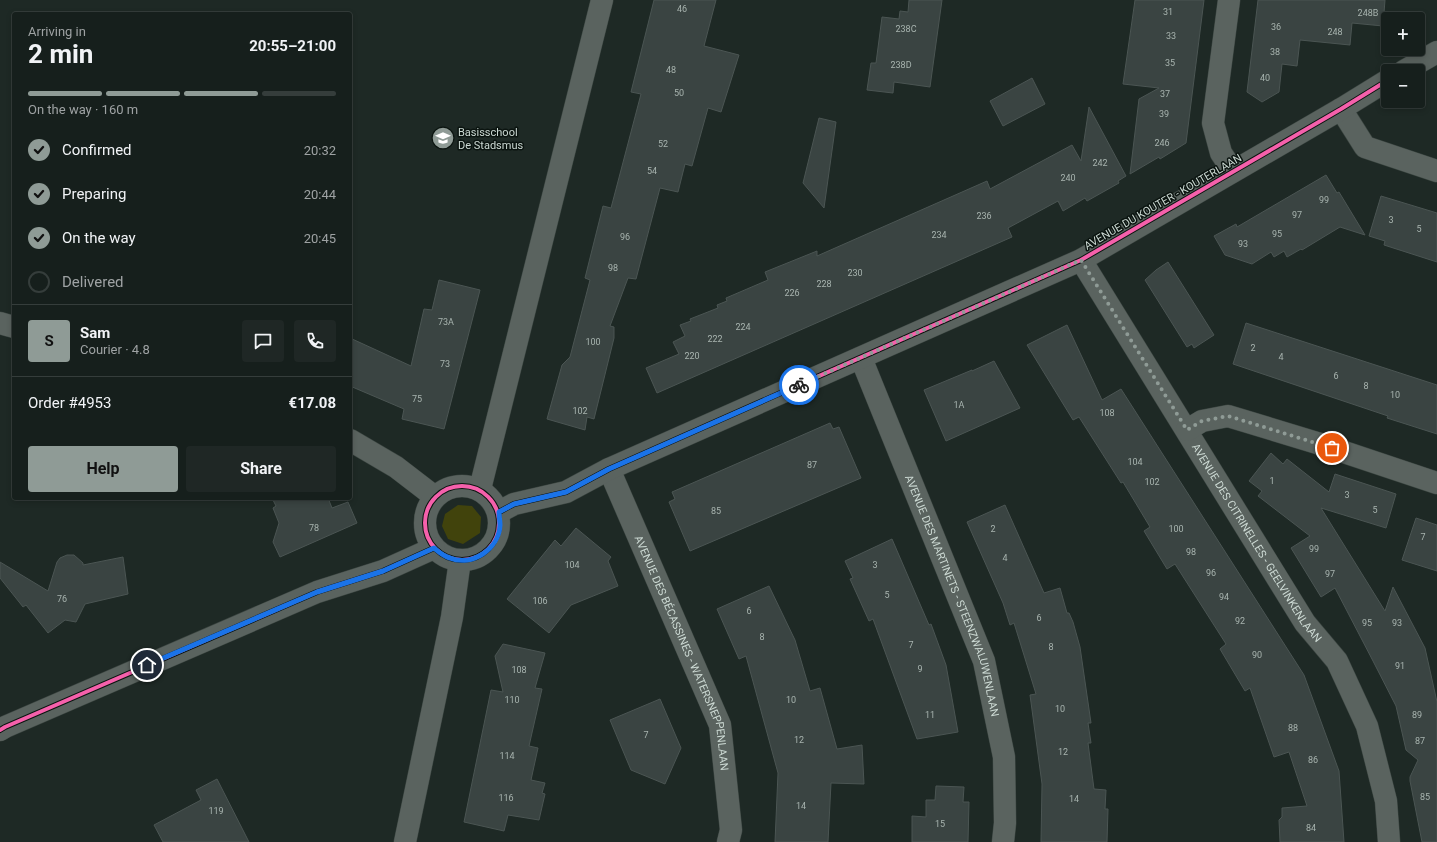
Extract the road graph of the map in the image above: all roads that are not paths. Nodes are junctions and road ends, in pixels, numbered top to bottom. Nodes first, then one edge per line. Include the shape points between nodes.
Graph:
1 (602, 0) edge
2 (1229, 0) edge
3 (1437, 52) edge
4 (1416, 64) edge
5 (1381, 84) edge
6 (1341, 109) junction
7 (1233, 171) junction
8 (1437, 171) edge
9 (1081, 260) junction
10 (0, 323) edge
11 (12, 326) edge
12 (861, 358) junction
13 (1187, 430) junction
14 (352, 441) edge
15 (609, 469) junction
16 (1437, 482) edge
17 (480, 489) junction
18 (435, 497) junction
19 (499, 512) junction
20 (434, 548) junction
21 (460, 560) junction
22 (0, 730) edge
23 (405, 842) edge
24 (728, 842) edge
25 (1003, 842) edge
26 (1389, 842) edge

1 - 17 street
2 - 7 street via 1213,123 1221,153
3 - 4 street
5 - 6 street, AVENUE DU KOUTER - KOUTERLAAN
6 - 7 street, AVENUE DU KOUTER - KOUTERLAAN
6 - 8 street via 1365,147
7 - 9 street, AVENUE DU KOUTER - KOUTERLAAN
9 - 12 street, AVENUE DU KOUTER - KOUTERLAAN
9 - 13 street, AVENUE DES CITRINELLES - GEELVINKENLAAN
10 - 11 street
12 - 15 street, AVENUE DU KOUTER - KOUTERLAAN
12 - 25 street, AVENUE DES MARTINETS - STEENZWALUWENLAAN via 984,661 1004,757
13 - 16 street via 1202,421 1228,416
13 - 26 street, AVENUE DES CITRINELLES - GEELVINKENLAAN via 1305,623 1337,661 1367,726 1386,801
14 - 18 street via 396,468
15 - 19 street, AVENUE DU KOUTER - KOUTERLAAN via 566,492 514,504
15 - 24 street, AVENUE DES BÉCASSINES - WATERSNEPPENLAAN via 720,725 731,830
17 - 18 street via 456,485
17 - 19 street via 495,503
18 - 20 street via 427,508 425,522 427,535
19 - 21 street via 498,536 492,547 472,560
20 - 21 street via 450,559
20 - 22 street via 383,571 317,592
21 - 23 street via 452,617

